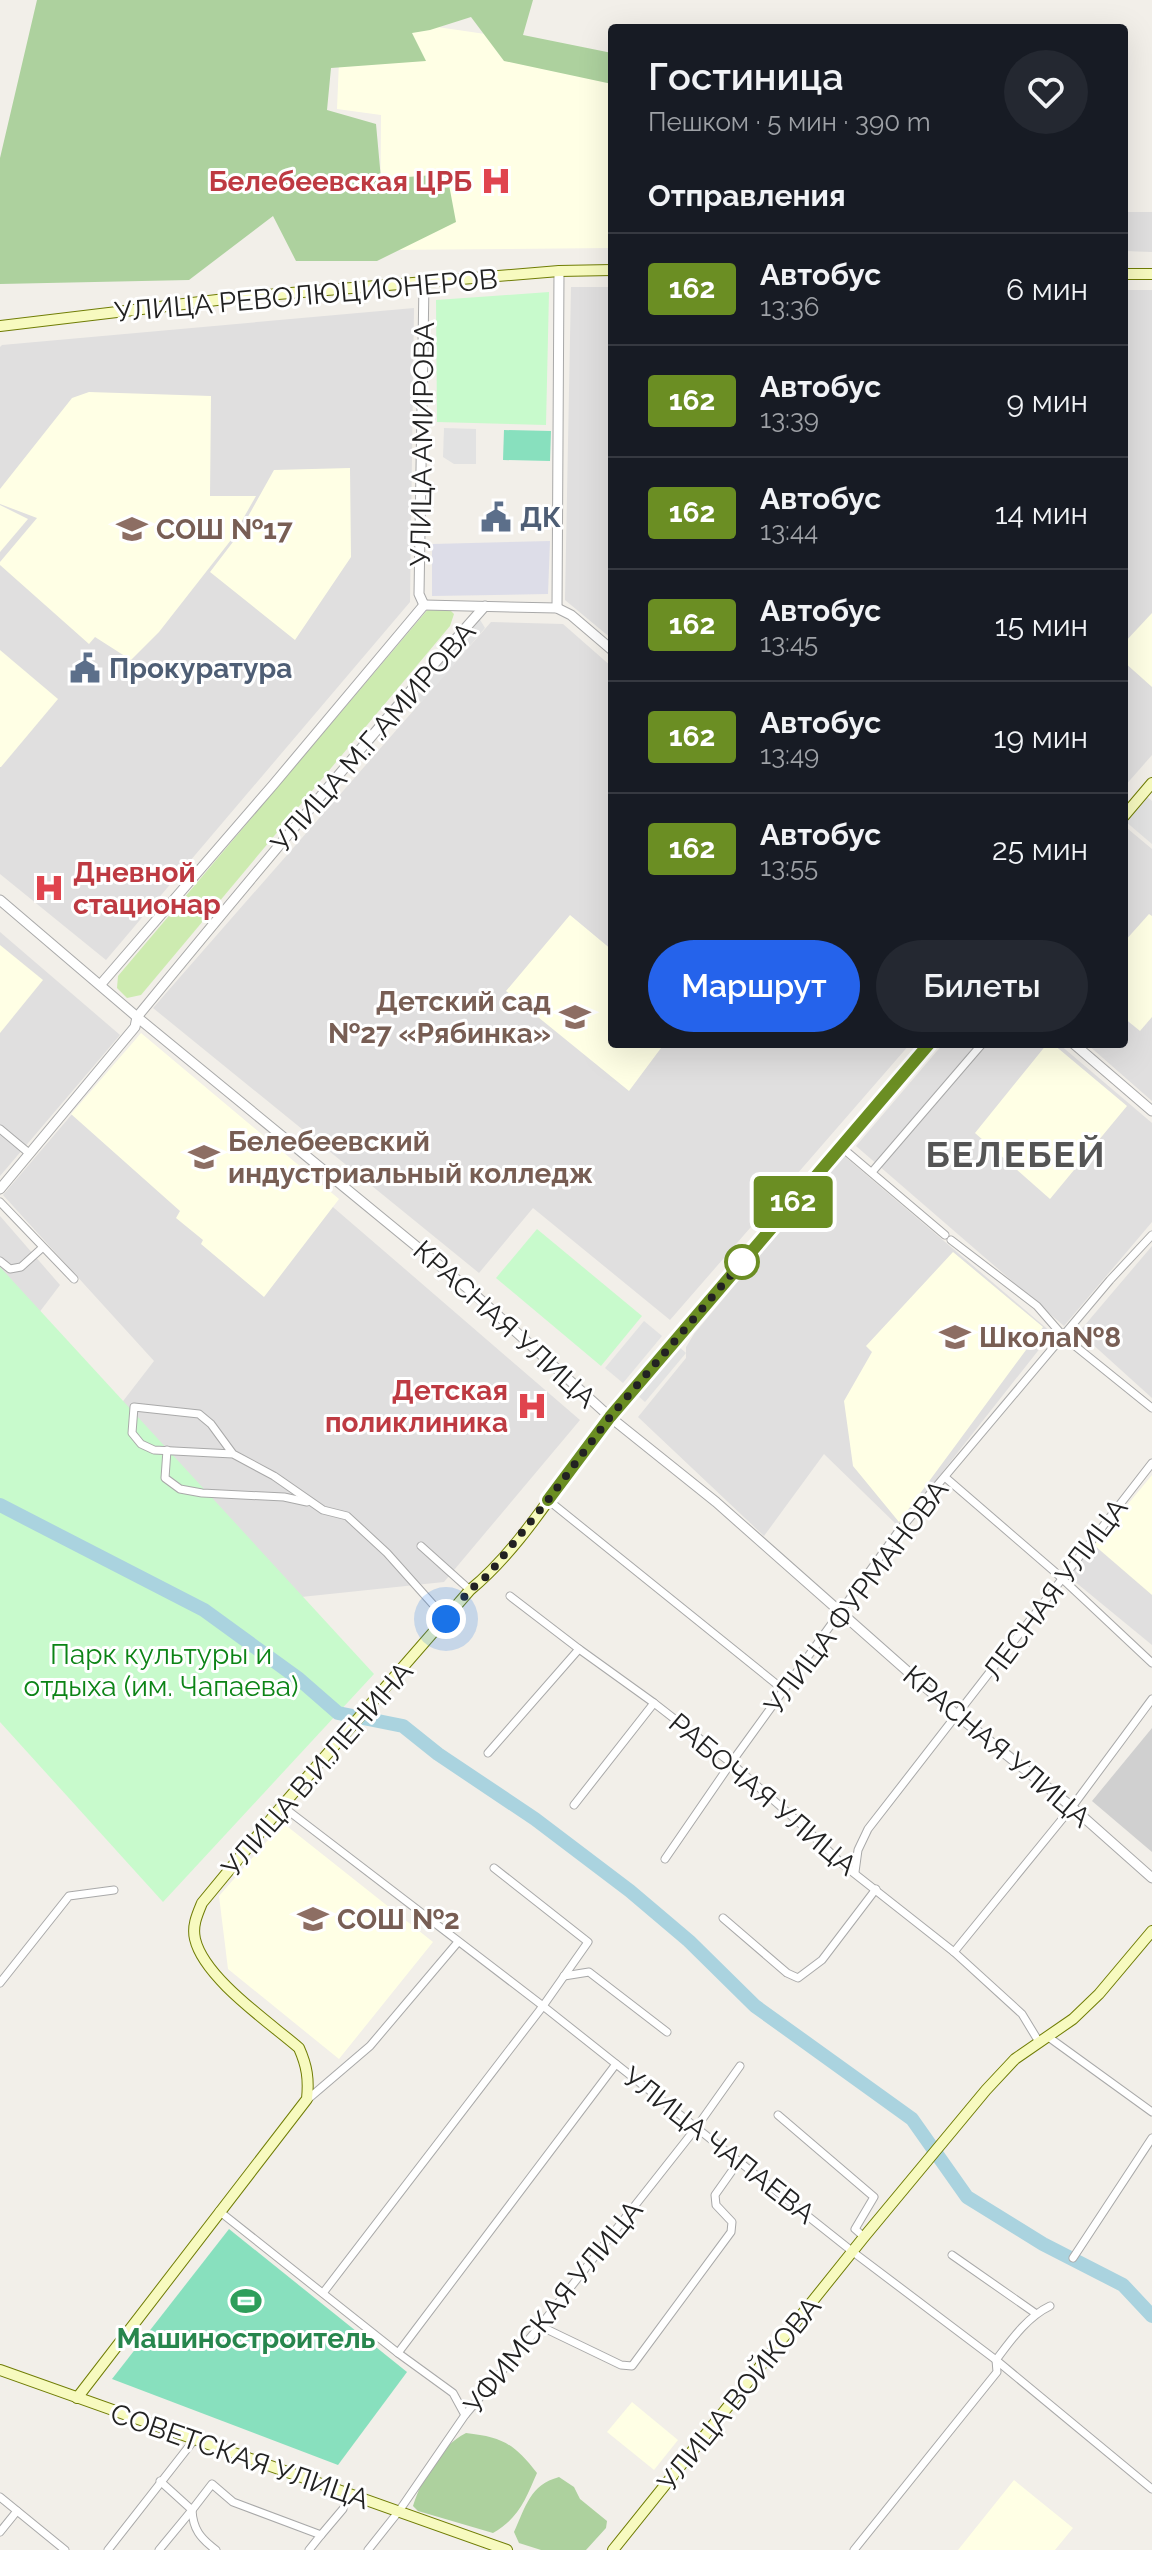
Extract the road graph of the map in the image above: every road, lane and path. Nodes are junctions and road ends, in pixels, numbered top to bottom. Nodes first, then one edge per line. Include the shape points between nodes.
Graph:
1 (608, 270) edge
2 (559, 271) junction
3 (1128, 274) edge
4 (1152, 274) edge
5 (424, 282) junction
6 (0, 326) edge
7 (424, 605) junction
8 (485, 606) junction
9 (557, 608) junction
10 (608, 647) edge
11 (1152, 783) edge
12 (1128, 811) edge
13 (0, 900) edge
14 (101, 984) junction
15 (137, 1017) junction
16 (926, 1048) edge
17 (979, 1048) edge
18 (1079, 1048) edge
19 (1152, 1111) edge
20 (0, 1129) edge
21 (840, 1146) junction
22 (30, 1154) junction
23 (872, 1172) junction
24 (0, 1189) edge
25 (0, 1202) edge
26 (1152, 1235) edge
27 (42, 1248) junction
28 (0, 1261) edge
29 (74, 1279) dead end
30 (1064, 1337) junction
31 (1152, 1408) edge
32 (610, 1417) junction
33 (167, 1450) junction
34 (233, 1454) junction
35 (1152, 1463) edge
36 (946, 1478) junction
37 (548, 1500) junction
38 (313, 1504) junction
39 (421, 1546) dead end
40 (1062, 1578) junction
41 (470, 1590) junction
42 (510, 1596) dead end
43 (840, 1614) junction
44 (446, 1619) junction
45 (579, 1649) junction
46 (1152, 1663) edge
47 (785, 1691) junction
48 (1152, 1699) edge
49 (654, 1703) junction
50 (958, 1716) junction
51 (488, 1753) dead end
52 (731, 1763) junction
53 (574, 1805) dead end
54 (282, 1806) junction
55 (1072, 1807) junction
56 (665, 1859) dead end
57 (494, 1868) dead end
58 (855, 1872) junction
59 (1152, 1878) edge
60 (876, 1889) junction
61 (114, 1890) dead end
62 (723, 1918) dead end
63 (1152, 1931) edge
64 (458, 1942) junction
65 (954, 1952) junction
66 (564, 1976) junction
67 (0, 1983) edge
68 (543, 2006) junction
69 (667, 2032) dead end
70 (1043, 2039) junction
71 (616, 2064) junction
72 (740, 2066) dead end
73 (307, 2099) junction
74 (1152, 2112) edge
75 (778, 2115) dead end
76 (696, 2128) junction
77 (1152, 2138) edge
78 (739, 2161) junction
79 (219, 2211) junction
80 (864, 2237) junction
81 (853, 2252) junction
82 (952, 2255) dead end
83 (1073, 2258) dead end
84 (323, 2293) junction
85 (1050, 2306) dead end
86 (1035, 2313) junction
87 (540, 2326) junction
88 (398, 2353) junction
89 (996, 2360) junction
90 (0, 2370) edge
91 (77, 2398) junction
92 (465, 2415) junction
93 (194, 2440) junction
94 (160, 2481) junction
95 (1152, 2489) edge
96 (0, 2497) edge
97 (343, 2509) dead end
98 (192, 2510) junction
99 (17, 2511) junction
100 (399, 2511) junction
101 (0, 2532) edge
102 (321, 2535) junction
103 (476, 2546) edge
104 (65, 2550) edge
105 (108, 2550) edge
106 (159, 2550) edge
107 (216, 2550) edge
108 (309, 2550) edge
109 (368, 2550) edge
110 (507, 2550) edge
111 (613, 2550) edge
112 (854, 2550) edge

1 - 2 main road, УЛИЦА РЕВОЛЮЦИОНЕРОВ
2 - 5 main road, УЛИЦА РЕВОЛЮЦИОНЕРОВ
2 - 9 street
3 - 4 main road
5 - 6 main road, УЛИЦА РЕВОЛЮЦИОНЕРОВ
5 - 7 street, УЛИЦА АМИРОВА via 419,594
7 - 8 street, УЛИЦА М.Г.АМИРОВА
7 - 14 street, УЛИЦА М.Г.АМИРОВА
8 - 9 street
8 - 15 street, УЛИЦА М.Г.АМИРОВА
9 - 10 street
11 - 12 main road
13 - 14 street, КРАСНАЯ УЛИЦА
14 - 15 street, КРАСНАЯ УЛИЦА
15 - 22 street, УЛИЦА М.Г.АМИРОВА via 135,1027
15 - 32 street, КРАСНАЯ УЛИЦА via 472,1292
16 - 21 main road, УЛИЦА В.И.ЛЕНИНА
17 - 23 street
18 - 19 street
20 - 22 street
21 - 23 street
21 - 32 main road, УЛИЦА В.И.ЛЕНИНА
22 - 24 street, УЛИЦА М.Г.АМИРОВА
23 - 30 street via 1037,1306
25 - 27 street
26 - 30 street, УЛИЦА ФУРМАНОВА
27 - 28 street via 21,1267 10,1269
27 - 29 street
30 - 31 street
30 - 36 street, УЛИЦА ФУРМАНОВА
32 - 37 main road, УЛИЦА В.И.ЛЕНИНА
32 - 43 street, КРАСНАЯ УЛИЦА via 716,1502
33 - 34 street
33 - 34 street via 141,1444 132,1433 134,1407 199,1414
33 - 38 street via 165,1478 180,1489
34 - 38 street
35 - 40 street, ЛЕСНАЯ УЛИЦА
36 - 40 street
36 - 43 street, УЛИЦА ФУРМАНОВА via 898,1532
37 - 41 main road, УЛИЦА В.И.ЛЕНИНА
37 - 47 street
38 - 44 street via 347,1516
39 - 41 street
40 - 46 street
40 - 50 street, ЛЕСНАЯ УЛИЦА
41 - 44 main road, УЛИЦА В.И.ЛЕНИНА
42 - 45 street, РАБОЧАЯ УЛИЦА
43 - 47 street, УЛИЦА ФУРМАНОВА
43 - 50 street, КРАСНАЯ УЛИЦА
44 - 54 main road, УЛИЦА В.И.ЛЕНИНА
45 - 49 street, РАБОЧАЯ УЛИЦА
45 - 51 street
47 - 52 street, УЛИЦА ФУРМАНОВА
48 - 55 street
49 - 52 street, РАБОЧАЯ УЛИЦА
49 - 53 street
50 - 55 street, КРАСНАЯ УЛИЦА
50 - 58 street, ЛЕСНАЯ УЛИЦА via 868,1829
52 - 56 street, УЛИЦА ФУРМАНОВА
52 - 58 street, РАБОЧАЯ УЛИЦА
54 - 64 street, УЛИЦА ЧАПАЕВА
54 - 73 main road, УЛИЦА В.И.ЛЕНИНА via 202,1903 194,1937 219,1980 299,2048 309,2078
55 - 59 street, КРАСНАЯ УЛИЦА
55 - 65 street
57 - 66 street via 588,1942
58 - 60 street, РАБОЧАЯ УЛИЦА
60 - 62 street via 822,1960 798,1978
60 - 65 street, РАБОЧАЯ УЛИЦА
61 - 67 street via 69,1896
63 - 70 main road, УЛИЦА ВОЙКОВА via 1099,1994
64 - 68 street, УЛИЦА ЧАПАЕВА
64 - 73 street via 370,2046
65 - 70 street, РАБОЧАЯ УЛИЦА
66 - 68 street
66 - 69 street via 589,1972
68 - 71 street, УЛИЦА ЧАПАЕВА
68 - 84 street
70 - 74 street, РАБОЧАЯ УЛИЦА
70 - 80 main road, УЛИЦА ВОЙКОВА via 1015,2059
71 - 76 street, УЛИЦА ЧАПАЕВА
71 - 88 street
72 - 76 street, УФИМСКАЯ УЛИЦА
73 - 79 main road
75 - 80 street, УЛИЦА ВОЙКОВА via 874,2197 855,2229
76 - 78 street, УЛИЦА ЧАПАЕВА
76 - 87 street, УФИМСКАЯ УЛИЦА
77 - 83 street
78 - 81 street, УЛИЦА ЧАПАЕВА
78 - 87 street via 715,2195 716,2205 732,2222 731,2232 632,2366
79 - 84 street
79 - 91 main road
80 - 81 main road, УЛИЦА ВОЙКОВА
81 - 89 street, УЛИЦА ЧАПАЕВА
81 - 111 main road, УЛИЦА ВОЙКОВА
82 - 86 street
84 - 88 street
85 - 86 street
86 - 89 street
87 - 92 street, УФИМСКАЯ УЛИЦА
88 - 92 street via 453,2393
89 - 95 street, УЛИЦА ЧАПАЕВА
89 - 112 street via 997,2372
90 - 91 main road, СОВЕТСКАЯ УЛИЦА
91 - 93 main road, СОВЕТСКАЯ УЛИЦА
92 - 100 street, УФИМСКАЯ УЛИЦА
93 - 94 street
93 - 100 main road, СОВЕТСКАЯ УЛИЦА
94 - 98 street
94 - 105 street
96 - 99 street
97 - 102 street
98 - 102 street via 212,2484 233,2502
98 - 106 street
98 - 107 street via 193,2527
99 - 101 street
99 - 104 street
100 - 103 main road, СОВЕТСКАЯ УЛИЦА
100 - 109 street, УФИМСКАЯ УЛИЦА
102 - 108 street
103 - 110 main road, СОВЕТСКАЯ УЛИЦА

